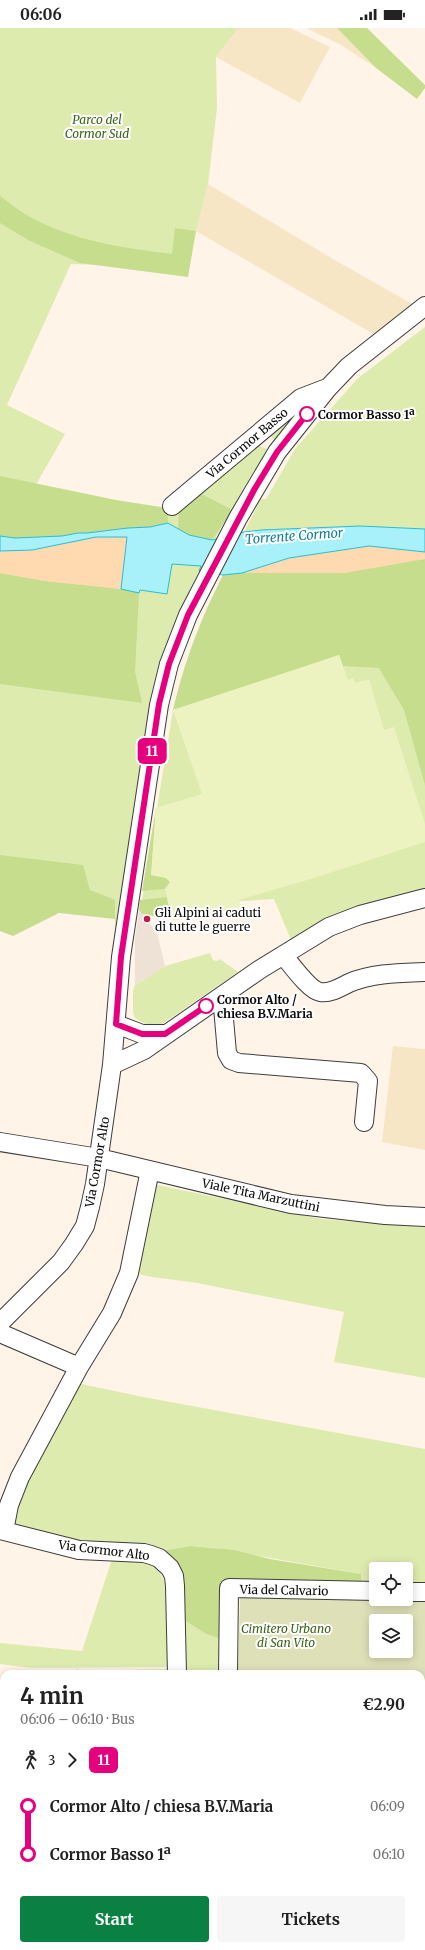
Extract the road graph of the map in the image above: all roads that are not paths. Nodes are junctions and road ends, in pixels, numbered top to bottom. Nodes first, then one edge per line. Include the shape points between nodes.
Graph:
1 (425, 306) edge
2 (328, 388) junction
3 (172, 506) dead end
4 (425, 898) edge
5 (283, 955) junction
6 (425, 972) edge
7 (222, 996) junction
8 (116, 1024) junction
9 (165, 1034) junction
10 (112, 1065) junction
11 (364, 1122) dead end
12 (0, 1142) edge
13 (99, 1158) junction
14 (150, 1170) junction
15 (425, 1217) edge
16 (0, 1323) edge
17 (0, 1334) edge
18 (79, 1367) junction
19 (2, 1530) edge
20 (369, 1591) edge
21 (413, 1592) edge
22 (425, 1592) edge
23 (176, 1670) edge
24 (228, 1670) edge

1 - 2 street, Via Cormor Basso via 349,366
2 - 3 street, Via Cormor Basso via 301,398
2 - 8 street, Via Cormor Basso via 277,452 254,490 188,615 169,664 159,704 121,957
4 - 5 street via 346,920
5 - 6 street via 319,992 329,992 360,979 394,973
5 - 7 street
7 - 9 street
7 - 11 street via 227,1054 231,1060 239,1063 361,1073 368,1081
8 - 9 street via 142,1034
8 - 10 street, Via Cormor Alto
9 - 10 street via 144,1050
10 - 13 street, Via Cormor Alto
12 - 13 street, Viale Tita Marzuttini
13 - 14 street, Viale Tita Marzuttini
13 - 16 street, Via Cormor Alto via 85,1226 61,1262
14 - 15 street, Viale Tita Marzuttini via 291,1204
14 - 18 street via 129,1273 112,1313
17 - 18 street
18 - 19 street via 20,1477
19 - 23 street, Via Cormor Alto via 79,1550 144,1552 165,1563 174,1576
20 - 24 street, Via del Calvario via 230,1588
21 - 22 street

